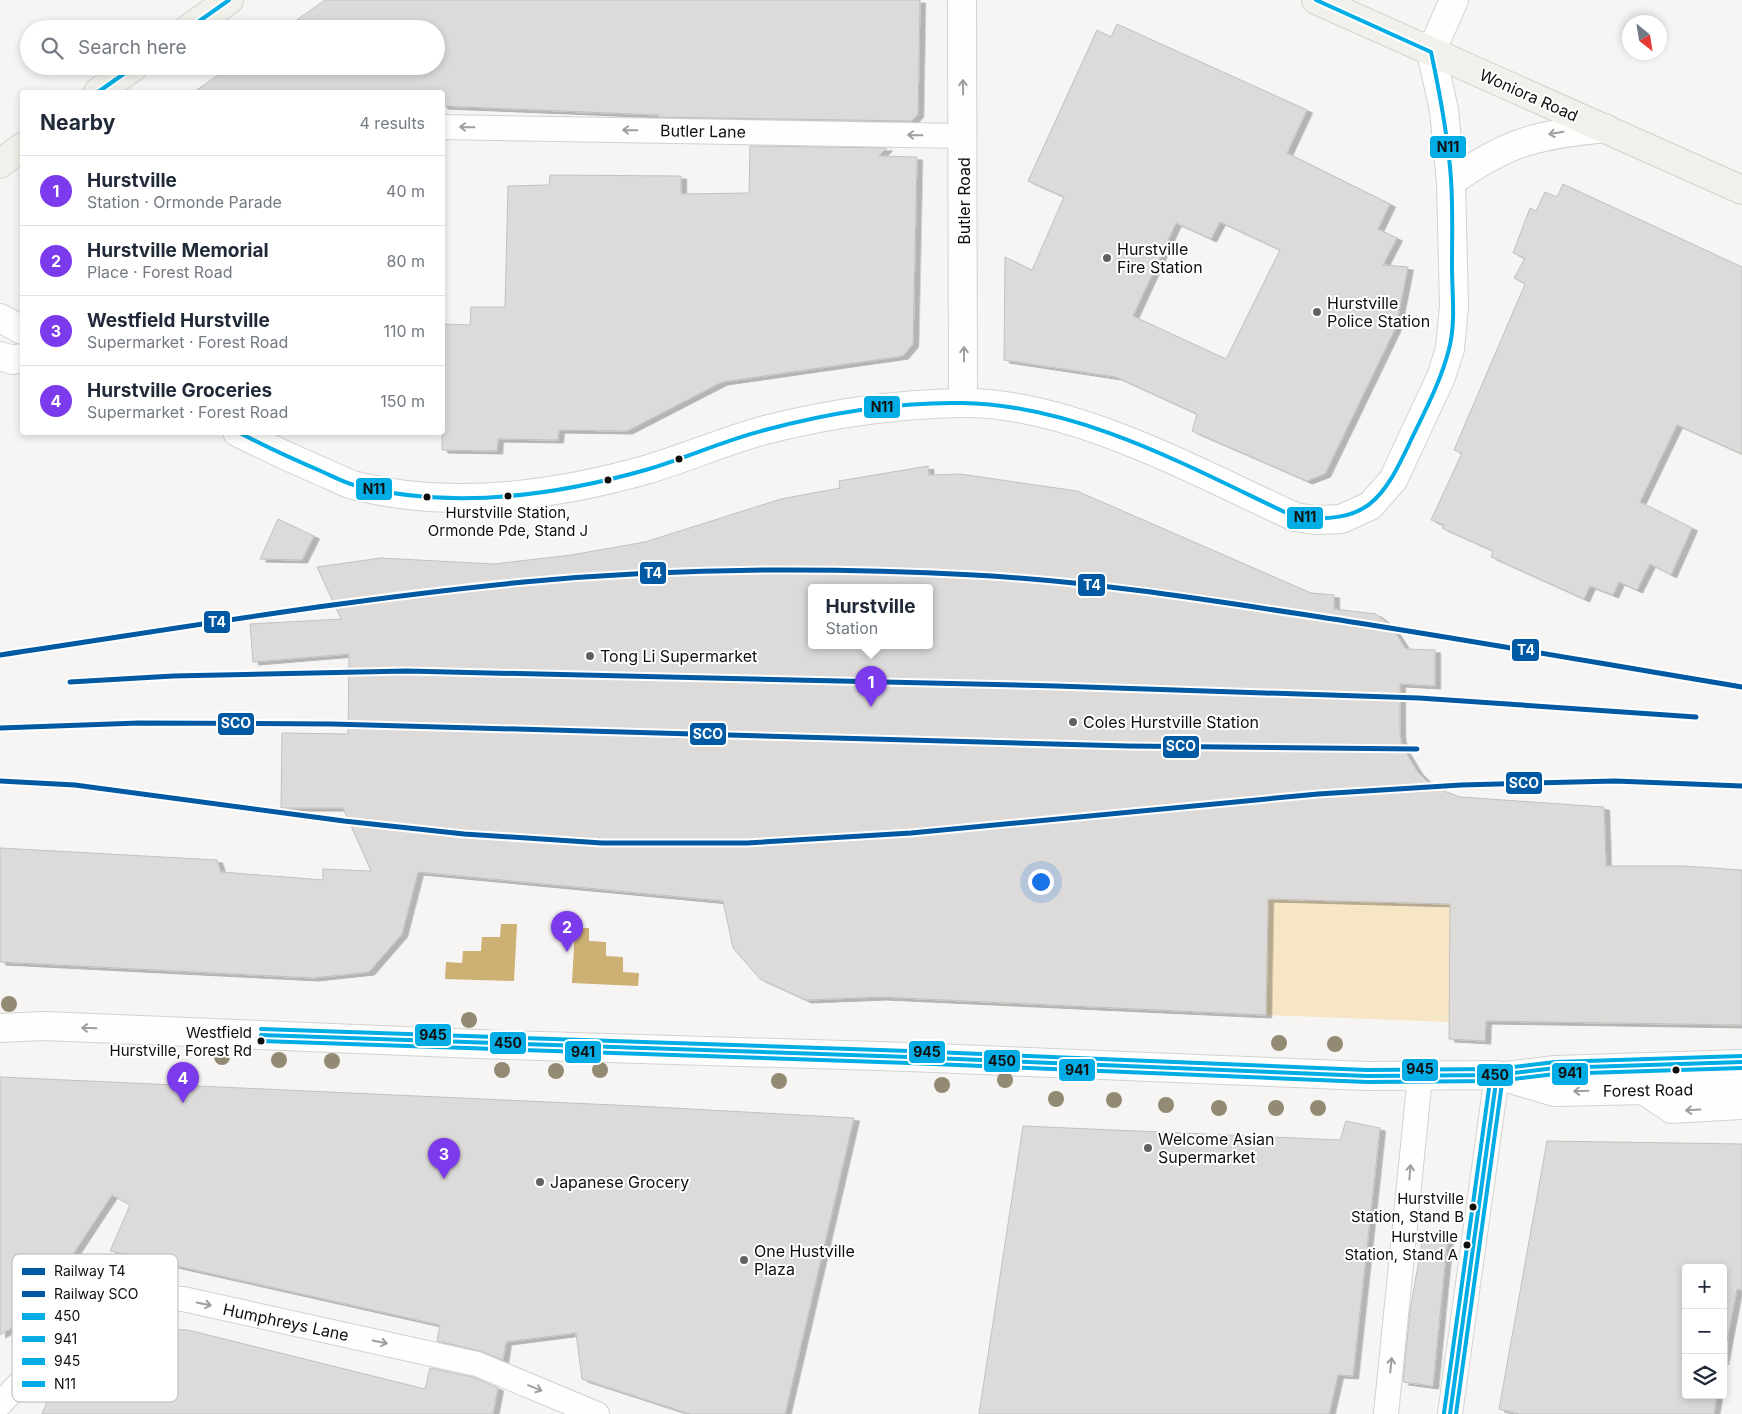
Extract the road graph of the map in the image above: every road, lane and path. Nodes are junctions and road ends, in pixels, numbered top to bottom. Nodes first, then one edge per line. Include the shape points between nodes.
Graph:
1 (229, 0) edge
2 (962, 0) edge
3 (1316, 0) edge
4 (1454, 0) edge
5 (201, 20) edge
6 (1431, 52) junction
7 (125, 75) edge
8 (108, 90) edge
9 (445, 127) edge
10 (1605, 128) junction
11 (964, 136) junction
12 (20, 149) edge
13 (0, 164) edge
14 (1451, 182) junction
15 (1742, 190) edge
16 (0, 318) edge
17 (20, 329) edge
18 (0, 356) edge
19 (20, 358) edge
20 (963, 403) junction
21 (244, 435) edge
22 (0, 1028) edge
23 (1742, 1062) edge
24 (1420, 1076) junction
25 (1497, 1076) junction
26 (1742, 1088) edge
27 (1640, 1090) junction
28 (1742, 1108) edge
29 (178, 1299) edge
30 (12, 1392) edge
31 (0, 1404) edge
32 (597, 1414) edge
33 (1386, 1414) edge
34 (1450, 1414) edge

1 - 5 main road
11 -> 2 street, Butler Road
3 - 6 main road, Woniora Road
4 - 6 street
6 - 10 main road, Woniora Road
6 - 14 street via 1444,110
7 - 8 main road
11 -> 9 lane, Butler Lane
10 -> 14 street via 1530,138 1498,150
10 - 15 main road, Woniora Road
20 -> 11 street, Butler Road
12 - 13 main road
14 - 20 street via 1454,306 1450,349 1441,377 1393,480 1370,506 1341,519 1295,517 1144,448 1070,421 1000,406
16 - 17 street
18 - 19 street
20 - 21 street via 864,410 813,419 761,431 604,481 536,493 474,498 416,496 352,484
24 -> 22 street, Forest Road via 44,1026
23 - 25 lane, Forest Road via 1555,1068
24 - 25 street, Forest Road
33 -> 24 lane
27 -> 25 street, Forest Road via 1555,1092
25 - 34 lane
26 - 27 street, Forest Road
28 -> 27 lane via 1671,1111
29 -> 32 lane, Humphreys Lane via 477,1364
31 -> 30 lane, Humphreys Lane

